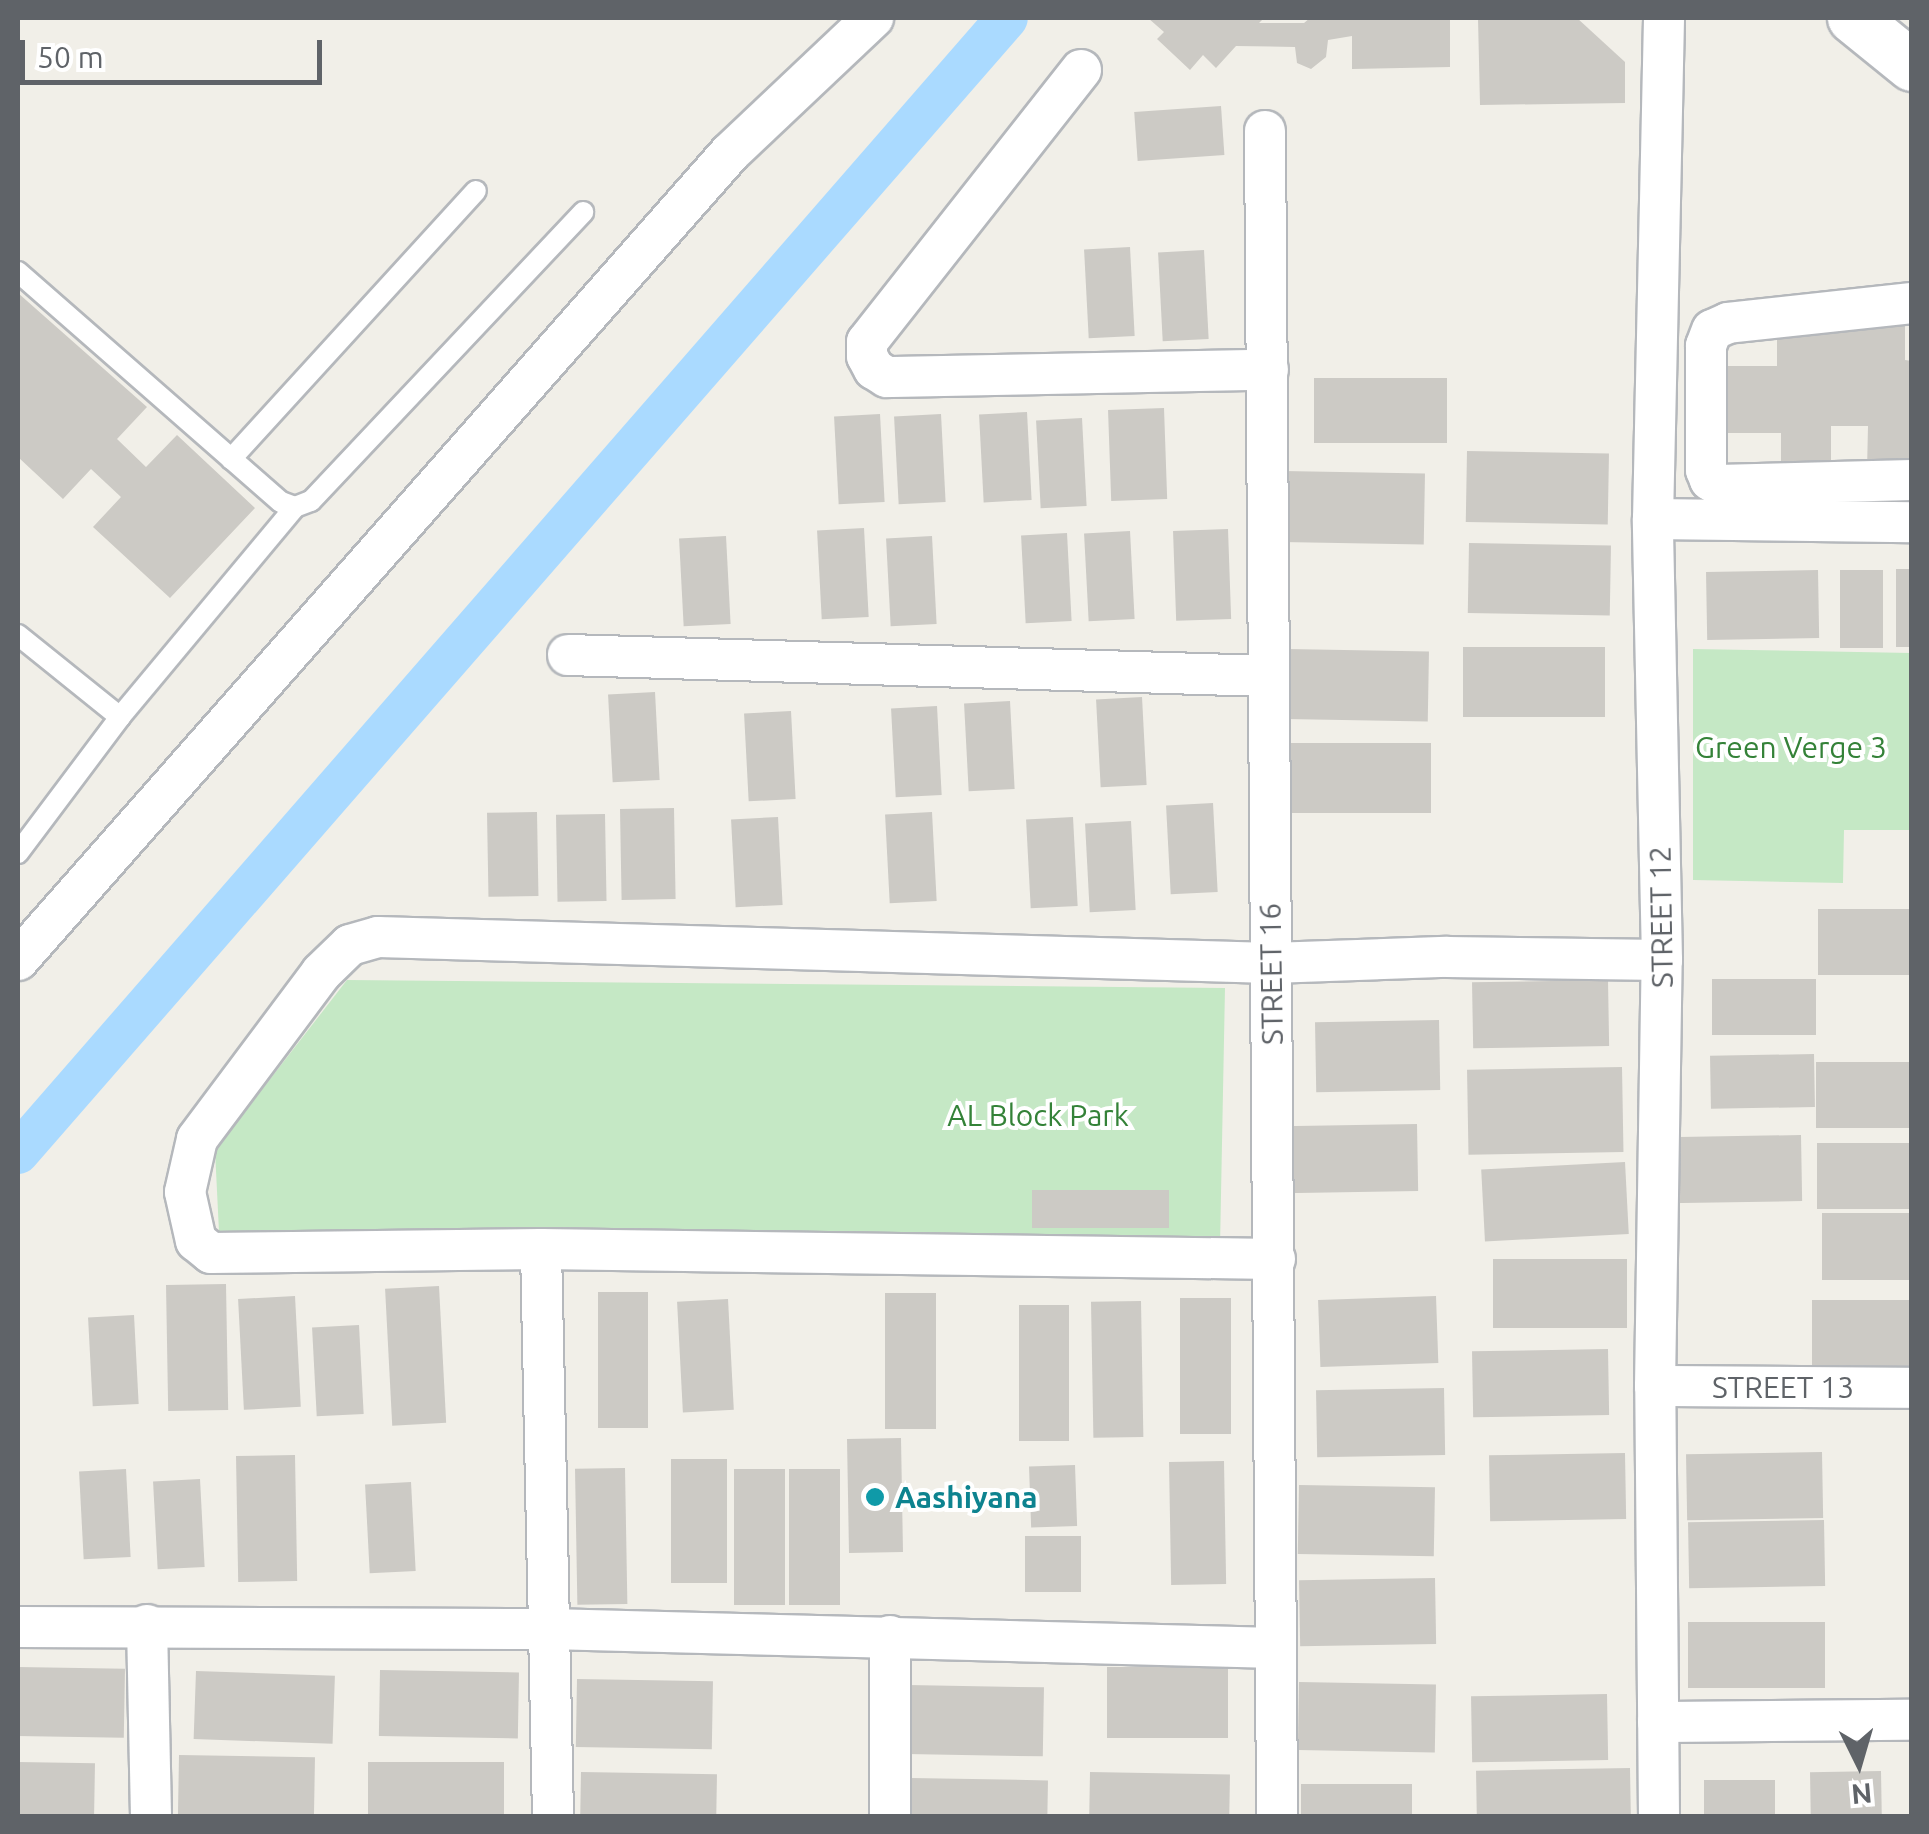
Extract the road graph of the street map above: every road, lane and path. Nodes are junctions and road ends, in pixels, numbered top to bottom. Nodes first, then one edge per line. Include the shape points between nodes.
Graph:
1 (872, 18) edge
2 (1664, 18) edge
3 (1853, 18) edge
4 (1912, 66) edge
5 (1081, 70) dead end
6 (1265, 132) dead end
7 (476, 191) dead end
8 (582, 212) dead end
9 (18, 272) edge
10 (1912, 303) edge
11 (1658, 367) junction
12 (1268, 370) junction
13 (1706, 370) junction
14 (1656, 457) junction
15 (1706, 457) junction
16 (231, 459) junction
17 (1912, 480) edge
18 (295, 508) junction
19 (1653, 519) junction
20 (1912, 522) edge
21 (18, 635) edge
22 (568, 655) dead end
23 (1266, 676) junction
24 (120, 717) junction
25 (18, 852) edge
26 (18, 960) edge
27 (1662, 960) junction
28 (1272, 963) junction
29 (541, 1248) junction
30 (1275, 1259) junction
31 (1655, 1386) junction
32 (1912, 1388) edge
33 (147, 1625) junction
34 (18, 1628) edge
35 (549, 1629) junction
36 (890, 1636) junction
37 (1276, 1648) junction
38 (1912, 1720) edge
39 (1658, 1722) junction
40 (152, 1816) edge
41 (553, 1816) edge
42 (890, 1816) edge
43 (1277, 1816) edge
44 (1658, 1816) edge

1 - 26 street via 730,153
2 - 11 street, STREET 12
3 - 4 street
5 - 12 street via 867,342 874,369 887,378
6 - 12 street, STREET 16
7 - 16 lane
8 - 18 lane via 311,500
9 - 16 lane
10 - 13 street via 1728,324 1712,330
11 - 13 street
11 - 14 street, STREET 12
12 - 23 street, STREET 16
13 - 15 street
14 - 15 street
14 - 19 street, STREET 12
15 - 17 street via 1710,480 1718,485
16 - 18 lane
18 - 24 lane
19 - 20 street
19 - 27 street, STREET 12
21 - 24 lane
22 - 23 street
23 - 28 street, STREET 16
24 - 25 lane
27 - 28 street
27 - 31 street, STREET 12
28 - 29 street via 378,938 350,945 321,974 198,1138 184,1192 196,1241 210,1253
28 - 30 street, STREET 16
29 - 30 street
29 - 35 street
30 - 37 street, STREET 16
31 - 32 street, STREET 13
31 - 39 street, STREET 12
33 - 34 street
33 - 35 street
33 - 40 street
35 - 36 street
35 - 41 street
36 - 37 street
36 - 42 street
37 - 43 street, STREET 16
38 - 39 street
39 - 44 street, STREET 12

